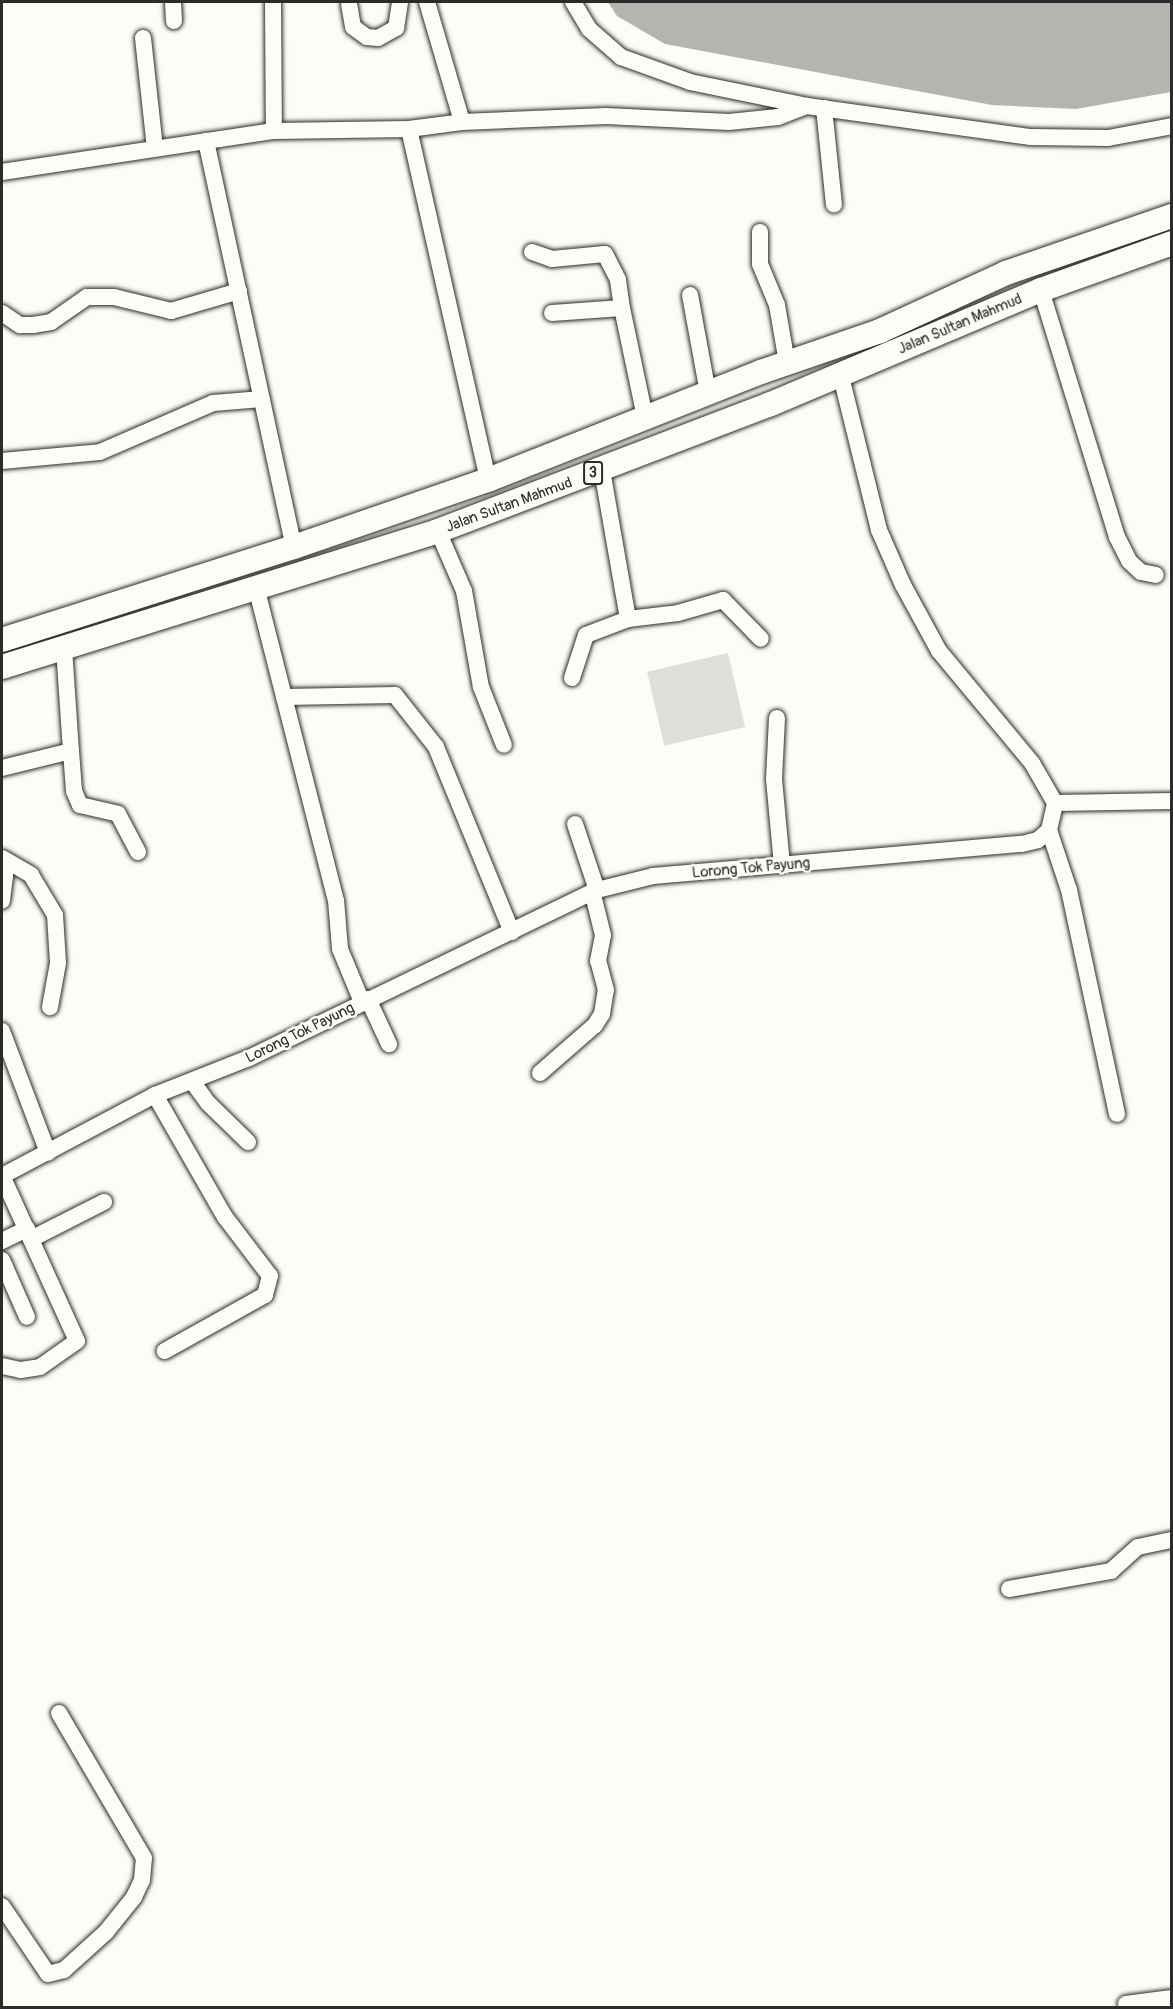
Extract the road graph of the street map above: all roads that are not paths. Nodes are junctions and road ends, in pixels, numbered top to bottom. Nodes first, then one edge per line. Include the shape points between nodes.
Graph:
1 (173, 2) edge
2 (273, 2) edge
3 (400, 2) edge
4 (427, 2) edge
5 (573, 2) edge
6 (349, 4) dead end
7 (174, 21) dead end
8 (143, 38) dead end
9 (807, 106) junction
10 (824, 108) junction
11 (462, 122) junction
12 (1172, 126) edge
13 (410, 129) junction
14 (274, 131) junction
15 (206, 141) junction
16 (155, 148) junction
17 (2, 171) edge
18 (834, 204) dead end
19 (1172, 216) edge
20 (760, 232) dead end
21 (1172, 243) edge
22 (531, 252) dead end
23 (1041, 290) junction
24 (238, 291) junction
25 (690, 295) dead end
26 (622, 308) junction
27 (2, 313) edge
28 (552, 313) dead end
29 (786, 363) junction
30 (761, 372) junction
31 (841, 375) junction
32 (708, 393) junction
33 (262, 399) junction
34 (771, 404) junction
35 (645, 417) junction
36 (2, 461) edge
37 (602, 470) junction
38 (488, 480) junction
39 (438, 531) junction
40 (294, 547) junction
41 (1156, 575) dead end
42 (256, 587) junction
43 (628, 619) junction
44 (2, 639) edge
45 (761, 639) dead end
46 (64, 648) junction
47 (2, 667) edge
48 (572, 678) dead end
49 (284, 697) junction
50 (777, 718) dead end
51 (504, 745) dead end
52 (71, 751) junction
53 (2, 768) edge
54 (1172, 801) edge
55 (1055, 802) junction
56 (575, 824) dead end
57 (1049, 830) junction
58 (138, 852) dead end
59 (2, 859) edge
60 (783, 866) junction
61 (594, 890) junction
62 (2, 901) edge
63 (512, 932) junction
64 (365, 1001) junction
65 (50, 1007) dead end
66 (2, 1030) edge
67 (389, 1044) dead end
68 (540, 1073) dead end
69 (192, 1081) junction
70 (155, 1095) junction
71 (1117, 1114) dead end
72 (248, 1142) dead end
73 (48, 1153) junction
74 (2, 1176) edge
75 (104, 1202) dead end
76 (29, 1234) junction
77 (2, 1241) edge
78 (2, 1260) edge
79 (27, 1317) dead end
80 (165, 1351) dead end
81 (2, 1366) edge
82 (1172, 1540) edge
83 (1009, 1589) dead end
84 (59, 1713) dead end
85 (2, 1906) edge
86 (1172, 1998) edge
87 (1126, 2004) dead end

1 - 7 street
2 - 14 street
3 - 6 street via 396,28 378,38 366,37 353,27
4 - 11 street
5 - 9 street via 605,46 642,68
8 - 16 street
9 - 10 street
9 - 11 street via 778,117 729,122 606,116
10 - 12 street via 1031,137 1108,138
10 - 18 street
11 - 13 street
13 - 14 street
13 - 38 street
14 - 15 street
15 - 16 street
15 - 24 street
16 - 17 street
19 - 29 highway, Jalan Sultan Mahmud / 3 via 1006,273 880,331
20 - 29 street via 760,264 777,305
21 - 23 highway, Jalan Sultan Mahmud / 3
22 - 26 street via 552,259 604,254 618,280
23 - 31 highway, Jalan Sultan Mahmud / 3
23 - 41 street via 1117,537 1129,561 1141,572
24 - 27 street via 171,311 114,297 87,297 51,322 33,325 20,325
24 - 33 street
25 - 32 street
26 - 28 street
26 - 35 street
29 - 30 highway, Jalan Sultan Mahmud / 3
30 - 32 highway, Jalan Sultan Mahmud / 3
30 - 34 highway
31 - 34 highway, Jalan Sultan Mahmud / 3
31 - 55 street via 879,531 903,585 939,651 1032,763
32 - 35 highway, Jalan Sultan Mahmud / 3
33 - 36 street via 213,403 100,452
33 - 40 street
34 - 37 highway, Jalan Sultan Mahmud / 3
35 - 38 highway, Jalan Sultan Mahmud / 3
37 - 39 highway, Jalan Sultan Mahmud / 3
37 - 43 street
38 - 40 highway, Jalan Sultan Mahmud / 3
39 - 42 highway, Jalan Sultan Mahmud / 3
39 - 51 street via 466,600 481,687
40 - 44 highway, Jalan Sultan Mahmud / 3
42 - 46 highway, Jalan Sultan Mahmud / 3
42 - 49 street
43 - 45 street via 678,613 723,600
43 - 48 street via 586,634
46 - 47 highway, Jalan Sultan Mahmud / 3
46 - 52 street
49 - 63 street via 395,695 436,747
49 - 64 street via 336,900 340,949
50 - 60 street via 774,779
52 - 53 street
52 - 58 street via 74,791 80,805 118,814
54 - 55 street
55 - 57 street
56 - 61 street
57 - 60 street, Lorong Tok Payung via 1038,840 1022,844
57 - 71 street via 1069,890
59 - 62 street
59 - 65 street via 31,875 55,915 58,963
60 - 61 street, Lorong Tok Payung via 653,876
61 - 63 street, Lorong Tok Payung
61 - 68 street via 603,935 598,961 606,990 602,1014 595,1025
63 - 64 street, Lorong Tok Payung
64 - 67 street
64 - 69 street, Lorong Tok Payung via 249,1058
66 - 73 street
69 - 70 street, Lorong Tok Payung
69 - 72 street via 208,1103
70 - 73 street, Lorong Tok Payung
70 - 80 street via 225,1217 270,1276 265,1295
73 - 74 street, Lorong Tok Payung
74 - 76 street
75 - 76 street
76 - 77 street
76 - 81 street via 77,1341 40,1367 21,1370
78 - 79 street
82 - 83 street via 1138,1547 1111,1570
84 - 85 street via 144,1858 142,1880 106,1932 64,1970 48,1974
86 - 87 street

